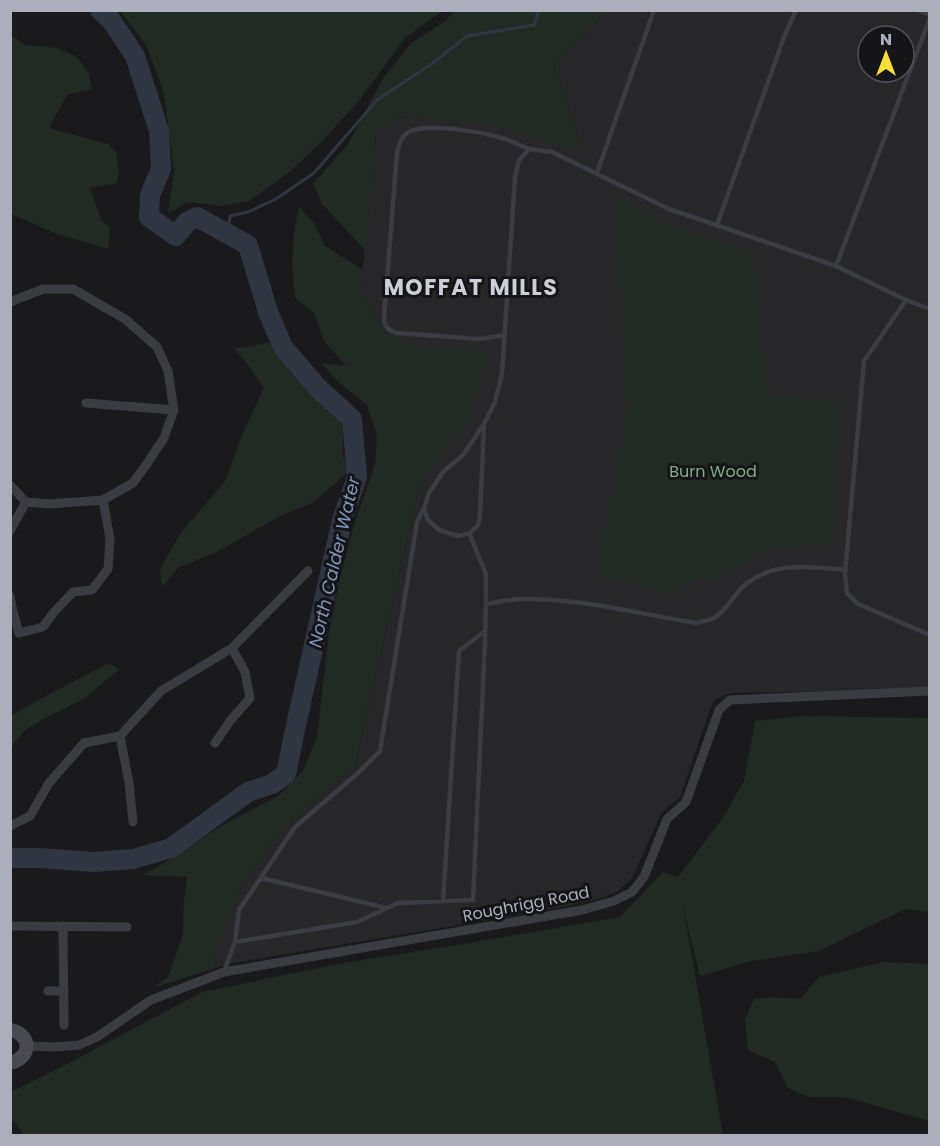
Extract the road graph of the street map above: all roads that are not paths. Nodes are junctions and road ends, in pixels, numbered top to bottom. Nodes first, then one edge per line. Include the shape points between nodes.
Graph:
1 (654, 10) edge
2 (796, 10) edge
3 (917, 10) edge
4 (930, 16) edge
5 (529, 149) junction
6 (597, 173) junction
7 (717, 225) junction
8 (836, 266) junction
9 (906, 300) junction
10 (10, 302) edge
11 (930, 309) edge
12 (505, 335) junction
13 (86, 403) dead end
14 (174, 410) junction
15 (484, 424) junction
16 (10, 485) edge
17 (103, 500) junction
18 (26, 502) junction
19 (424, 509) junction
20 (10, 531) edge
21 (469, 533) junction
22 (846, 570) junction
23 (308, 571) dead end
24 (10, 596) edge
25 (486, 604) junction
26 (485, 631) junction
27 (930, 635) edge
28 (232, 648) junction
29 (930, 691) edge
30 (120, 736) junction
31 (215, 743) dead end
32 (133, 822) dead end
33 (10, 826) edge
34 (261, 878) junction
35 (443, 902) junction
36 (387, 908) junction
37 (10, 926) edge
38 (63, 926) junction
39 (127, 927) dead end
40 (235, 942) junction
41 (224, 972) junction
42 (48, 991) dead end
43 (64, 991) junction
44 (64, 1025) dead end
45 (10, 1030) edge
46 (26, 1046) junction
47 (10, 1063) edge

1 - 6 lane
2 - 7 lane
3 - 4 lane
4 - 8 lane
5 - 6 lane via 552,152
5 - 12 lane via 519,160 514,177
5 - 12 lane via 506,139 460,129 418,128 405,134 397,153 385,326 397,333 479,339
6 - 7 lane via 669,209
7 - 8 lane
8 - 9 lane
9 - 11 lane
9 - 22 lane via 864,361
10 - 14 street via 43,289 73,289 125,319 157,347 168,371
12 - 15 lane via 502,373 495,402
13 - 14 street
14 - 17 street via 164,438 133,483
15 - 19 lane via 463,455 443,472
15 - 21 lane via 480,516 478,525
16 - 18 street
17 - 18 street
17 - 24 street via 110,539 108,569 92,590 73,592 43,627 19,633
18 - 20 street
19 - 21 lane via 428,520 439,530 458,536
19 - 34 lane via 417,522 380,751 295,827
21 - 25 lane via 486,574
22 - 25 lane via 801,566 768,571 745,584 713,618 696,623 578,602 519,599
22 - 27 lane via 847,593 858,604
23 - 28 street
25 - 26 lane
26 - 35 lane via 459,651
26 - 35 lane via 473,900
28 - 30 street via 161,691
28 - 31 street via 245,672 250,698
29 - 41 street, Roughrigg Road via 730,700 720,710 686,802 667,819 644,877 632,892 614,901 582,910
30 - 32 street
30 - 33 street via 84,743 49,783 30,816
34 - 36 lane
34 - 40 lane via 239,910
35 - 36 lane via 398,903
36 - 40 lane via 357,922
37 - 38 street
38 - 39 street
38 - 43 street
40 - 41 lane
41 - 46 street, Roughrigg Road via 151,1000 79,1045
42 - 43 street
43 - 44 street
45 - 46 street via 19,1032
46 - 47 street via 23,1056

